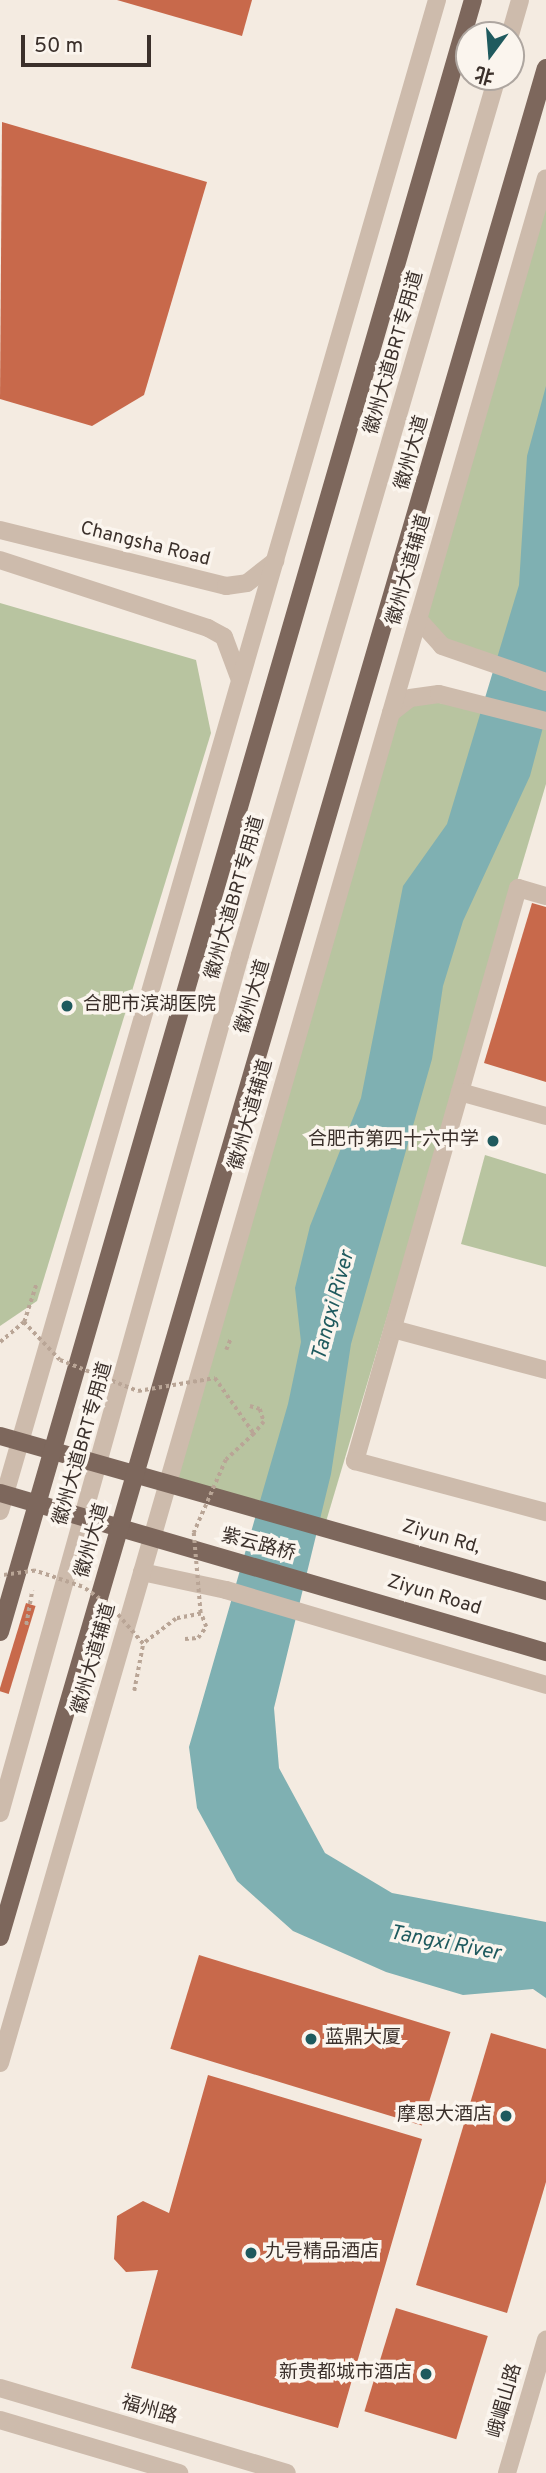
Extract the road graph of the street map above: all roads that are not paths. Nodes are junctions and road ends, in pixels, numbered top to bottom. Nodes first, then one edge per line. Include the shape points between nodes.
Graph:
1 (437, 0) edge
2 (473, 0) edge
3 (508, 0) edge
4 (520, 0) edge
5 (502, 21) edge
6 (514, 21) edge
7 (546, 68) edge
8 (481, 91) edge
9 (493, 91) edge
10 (546, 178) edge
11 (0, 530) edge
12 (0, 560) edge
13 (275, 561) junction
14 (418, 619) junction
15 (240, 680) junction
16 (546, 682) edge
17 (391, 713) junction
18 (546, 721) edge
19 (546, 897) edge
20 (460, 1092) junction
21 (546, 1116) edge
22 (393, 1329) junction
23 (546, 1370) edge
24 (0, 1436) edge
25 (20, 1442) junction
26 (53, 1451) junction
27 (97, 1461) junction
28 (135, 1471) junction
29 (168, 1481) junction
30 (2, 1500) edge
31 (37, 1505) junction
32 (546, 1512) edge
33 (81, 1518) junction
34 (325, 1525) joint
35 (118, 1529) junction
36 (152, 1538) junction
37 (142, 1572) junction
38 (309, 1581) joint
39 (546, 1591) edge
40 (0, 1632) edge
41 (546, 1652) edge
42 (546, 1685) edge
43 (0, 1777) edge
44 (0, 1813) edge
45 (0, 1937) edge
46 (0, 2063) edge
47 (546, 2340) edge
48 (542, 2372) edge
49 (0, 2388) edge
50 (0, 2420) edge
51 (179, 2473) edge
52 (287, 2473) edge
53 (507, 2473) edge

1 - 13 street
2 - 26 main road
3 - 5 street
4 - 6 street
7 - 28 main road, 徽州大道
8 - 27 street, 徽州大道BRT专用道 via 205,1043
9 - 27 street, 徽州大道BRT专用道
10 - 14 street, 徽州大道辅道
11 - 13 street, Changsha Road via 226,586 247,583
12 - 15 street via 208,628 224,637
13 - 15 street
14 - 16 street via 442,646
14 - 17 street, 徽州大道辅道
15 - 25 street
17 - 18 street via 410,698 439,694
17 - 29 street, 徽州大道辅道
19 - 20 street via 518,888
20 - 21 street
20 - 22 street
22 - 23 street
22 - 32 street via 355,1461
24 - 25 main road
25 - 26 main road
25 - 30 street
26 - 27 main road
26 - 31 main road
27 - 28 main road
27 - 33 street, 徽州大道BRT专用道
28 - 29 main road
28 - 35 main road, 徽州大道
29 - 34 main road, 紫云路桥
29 - 36 street, 徽州大道辅道
30 - 31 main road
31 - 33 main road
31 - 40 main road
33 - 35 main road
33 - 43 street, 徽州大道BRT专用道
33 - 44 street, 徽州大道BRT专用道
34 - 39 main road, Ziyun Rd,
35 - 36 main road
35 - 45 main road, 徽州大道
36 - 37 street, 徽州大道辅道
36 - 38 main road, 紫云路桥
37 - 42 street via 330,1619
37 - 46 street, 徽州大道辅道
38 - 41 main road, Ziyun Road
47 - 48 street, 峨嵋山路
48 - 53 street, 峨嵋山路
49 - 52 street, 福州路
50 - 51 street

